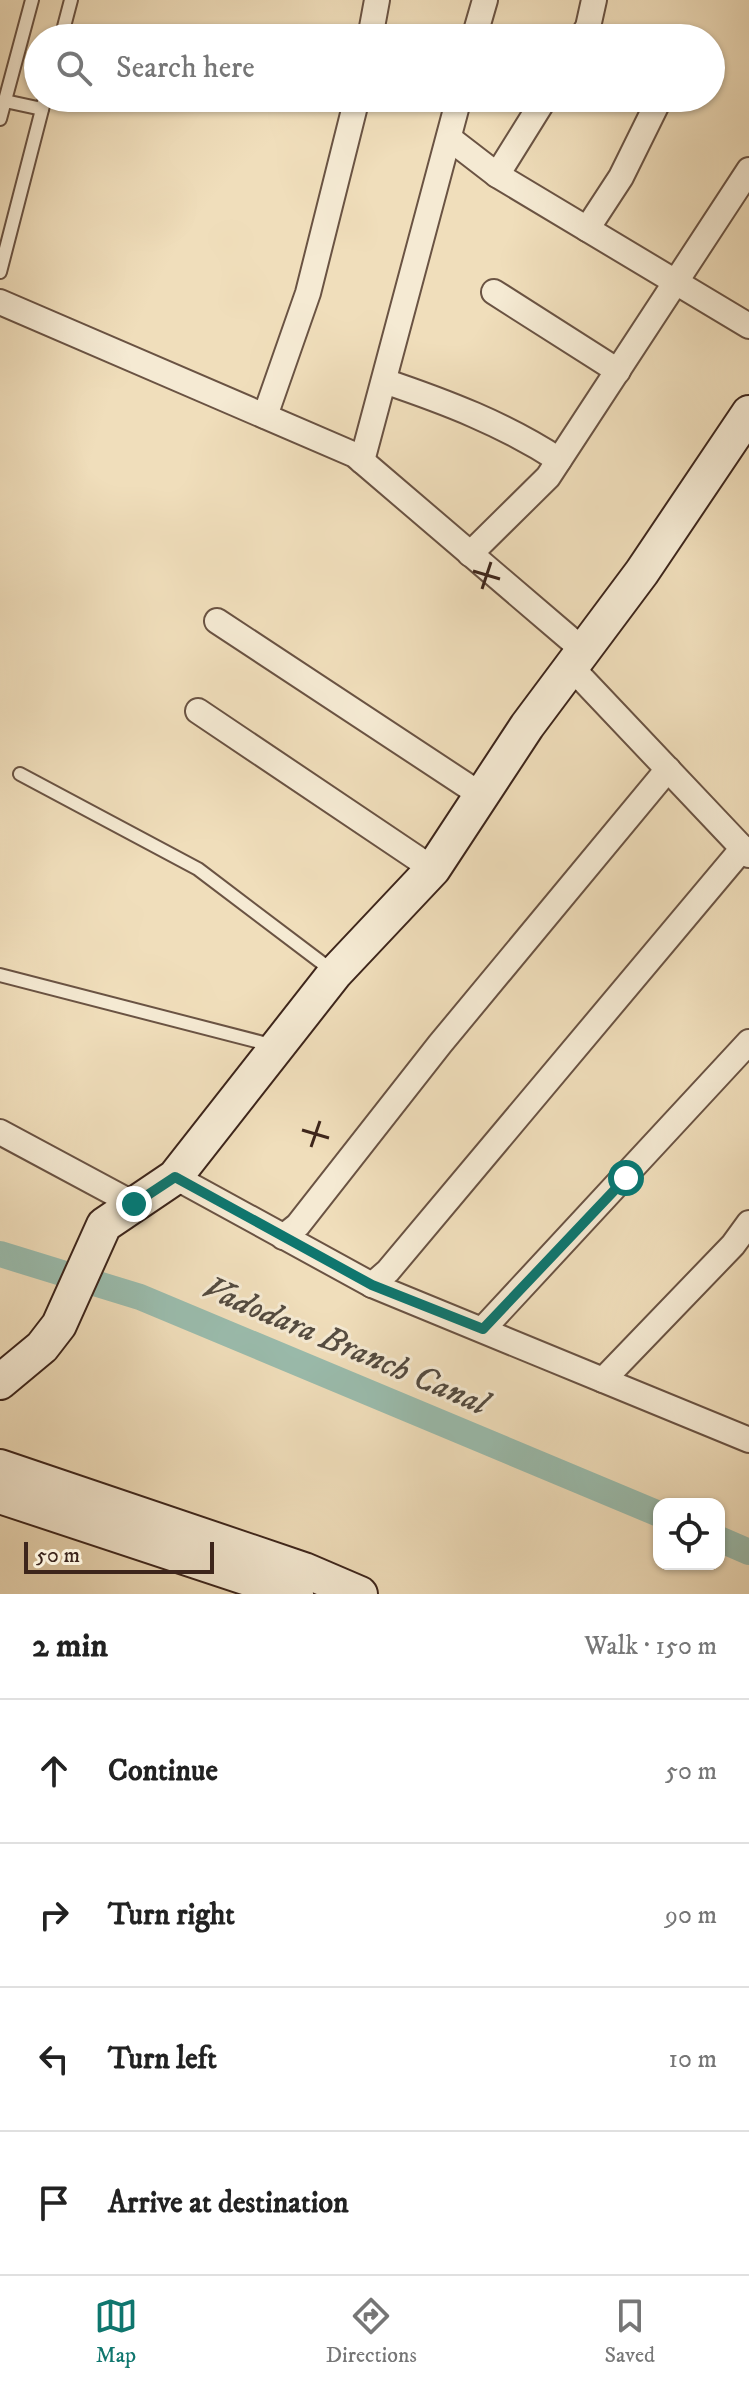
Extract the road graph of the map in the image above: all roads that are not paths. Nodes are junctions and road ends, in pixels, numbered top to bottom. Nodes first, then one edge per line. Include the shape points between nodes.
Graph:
1 (32, 0) edge
2 (71, 0) edge
3 (377, 0) edge
4 (485, 0) edge
5 (594, 0) edge
6 (26, 24) edge
7 (65, 24) edge
8 (373, 24) edge
9 (478, 24) edge
10 (589, 24) edge
11 (24, 30) edge
12 (5, 101) junction
13 (24, 102) edge
14 (42, 112) edge
15 (353, 112) edge
16 (456, 112) edge
17 (536, 112) edge
18 (653, 112) edge
19 (0, 119) edge
20 (449, 138) junction
21 (749, 170) edge
22 (497, 175) junction
23 (587, 229) junction
24 (0, 272) edge
25 (676, 282) junction
26 (494, 292) dead end
27 (0, 302) edge
28 (749, 326) edge
29 (618, 371) junction
30 (384, 381) junction
31 (749, 413) edge
32 (265, 416) junction
33 (559, 460) junction
34 (362, 461) junction
35 (470, 554) junction
36 (217, 621) dead end
37 (577, 659) junction
38 (198, 711) dead end
39 (668, 769) junction
40 (20, 774) dead end
41 (481, 795) junction
42 (746, 852) edge
43 (433, 869) junction
44 (335, 973) junction
45 (0, 975) edge
46 (749, 1042) edge
47 (275, 1046) junction
48 (0, 1132) edge
49 (175, 1177) junction
50 (134, 1204) junction
51 (749, 1223) edge
52 (283, 1237) junction
53 (372, 1285) junction
54 (483, 1329) junction
55 (603, 1380) junction
56 (0, 1382) edge
57 (749, 1440) edge
58 (0, 1467) edge
59 (0, 1496) edge
60 (296, 1594) edge
61 (360, 1594) edge

1 - 6 lane
2 - 7 lane
3 - 8 street
4 - 9 street
5 - 10 street
11 - 12 lane
12 - 13 lane
12 - 19 lane
14 - 24 lane
15 - 32 street via 308,293
16 - 20 street
17 - 22 street
18 - 23 street via 621,177
20 - 22 street
20 - 30 street
21 - 25 street
22 - 23 street
23 - 25 street
25 - 28 street
25 - 29 street
26 - 29 street
27 - 32 street
29 - 33 street
30 - 33 street via 465,409
30 - 34 street
31 - 37 street
32 - 34 street
33 - 35 street
34 - 35 street
35 - 37 street
36 - 41 street
37 - 39 street
37 - 41 street
38 - 43 street
39 - 42 street
39 - 52 street
40 - 44 lane via 198,869
41 - 43 street
42 - 53 street
43 - 44 street
44 - 47 street
45 - 47 lane
46 - 54 street
47 - 49 street
48 - 50 street
49 - 50 street
49 - 52 street
50 - 56 street via 104,1225 59,1325 42,1347
51 - 55 street
52 - 53 street
53 - 54 street
54 - 55 street
55 - 57 street
58 - 61 street via 304,1570
59 - 60 street

